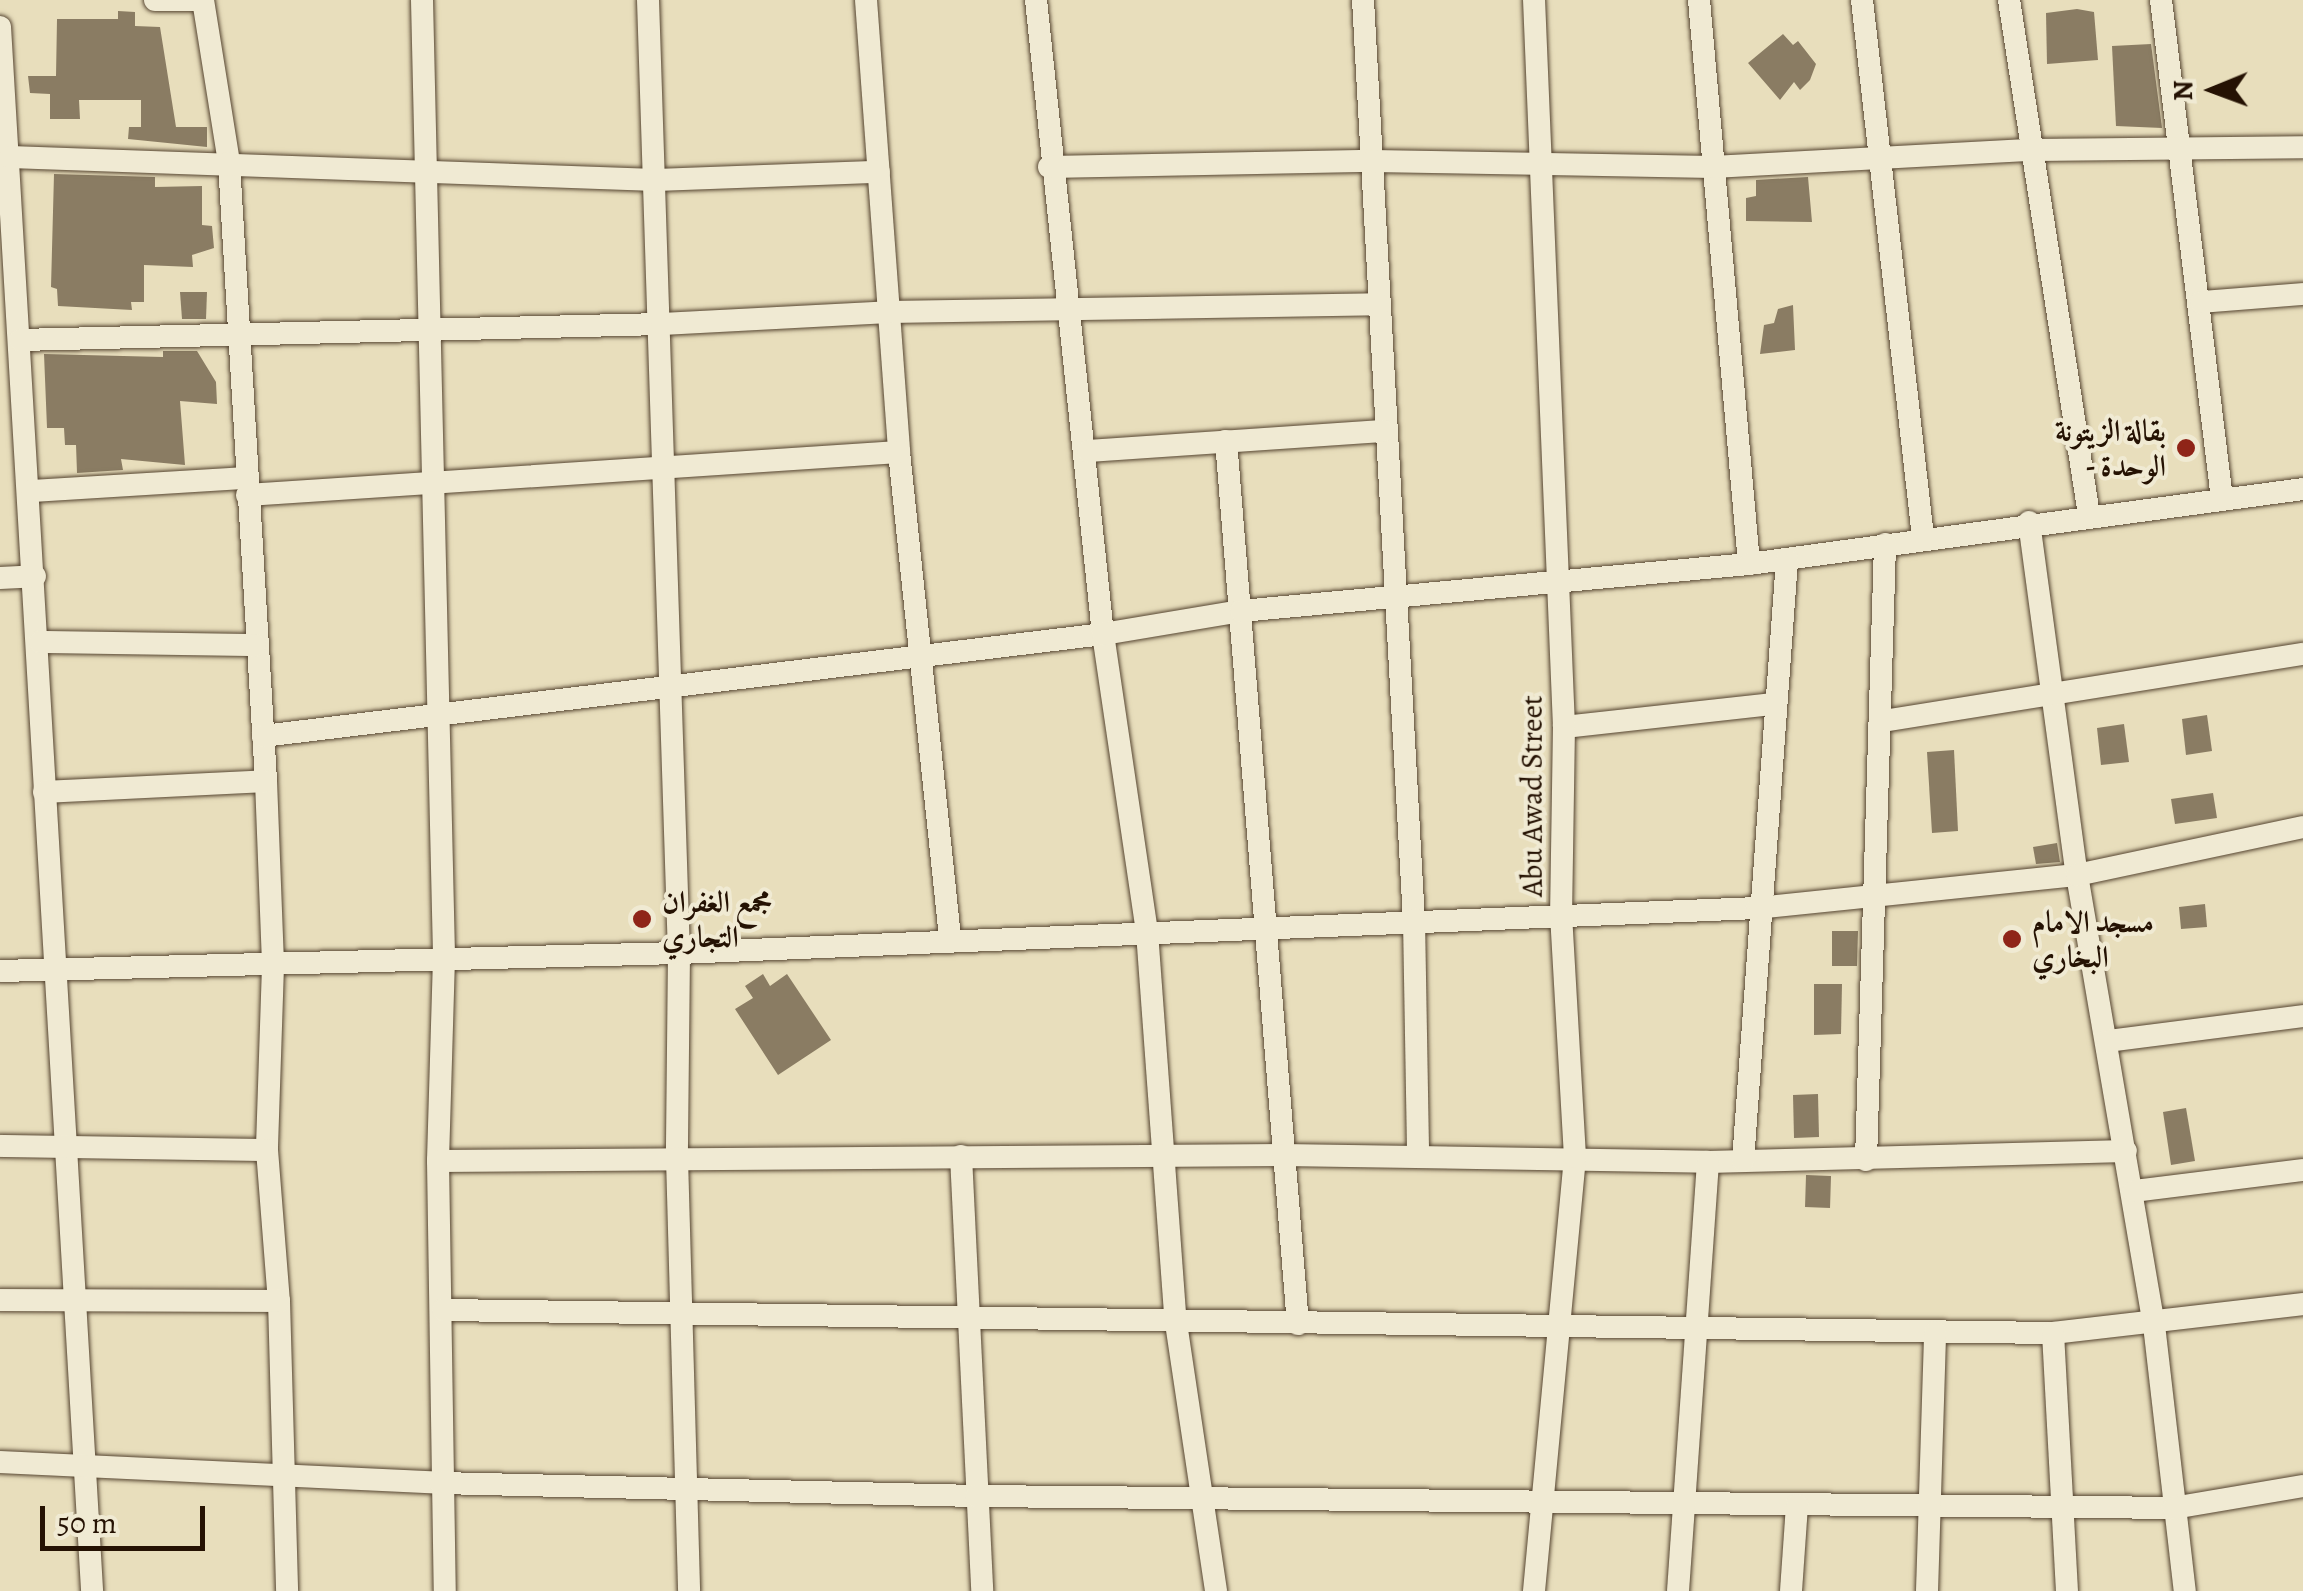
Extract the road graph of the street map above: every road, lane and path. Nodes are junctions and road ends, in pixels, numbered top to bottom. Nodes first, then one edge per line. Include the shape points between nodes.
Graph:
1 (155, 0) edge
2 (422, 0) edge
3 (648, 0) edge
4 (866, 0) edge
5 (1036, 0) edge
6 (1363, 0) edge
7 (1534, 0) edge
8 (1699, 0) edge
9 (1850, 0) edge
10 (1862, 0) edge
11 (1887, 0) edge
12 (2009, 0) edge
13 (2160, 0) edge
14 (0, 27) edge
15 (2182, 147) junction
16 (2303, 148) edge
17 (2032, 150) junction
18 (1882, 156) junction
19 (10, 157) junction
20 (1372, 161) junction
21 (229, 163) junction
22 (1049, 167) junction
23 (1712, 167) junction
24 (424, 168) junction
25 (1541, 168) junction
26 (879, 172) junction
27 (656, 180) junction
28 (2303, 294) edge
29 (2200, 302) junction
30 (1380, 304) junction
31 (1071, 308) junction
32 (888, 312) junction
33 (662, 324) junction
34 (428, 328) junction
35 (236, 332) junction
36 (20, 340) junction
37 (1382, 430) junction
38 (1226, 441) junction
39 (1088, 451) junction
40 (899, 452) junction
41 (664, 469) junction
42 (247, 486) junction
43 (432, 486) junction
44 (2303, 489) edge
45 (32, 491) junction
46 (2222, 499) junction
47 (2089, 514) junction
48 (2029, 522) junction
49 (1923, 536) junction
50 (1885, 544) junction
51 (1787, 560) junction
52 (1750, 564) junction
53 (35, 576) junction
54 (0, 578) edge
55 (1560, 578) junction
56 (1392, 594) junction
57 (1241, 611) junction
58 (1104, 634) junction
59 (40, 642) junction
60 (256, 645) junction
61 (2303, 654) edge
62 (920, 657) junction
63 (670, 688) junction
64 (2053, 698) junction
65 (1772, 704) junction
66 (435, 714) junction
67 (1883, 721) junction
68 (1564, 726) junction
69 (263, 736) junction
70 (266, 781) junction
71 (44, 792) junction
72 (2303, 827) edge
73 (2077, 875) junction
74 (1878, 896) junction
75 (1757, 908) junction
76 (1561, 917) junction
77 (1414, 920) junction
78 (1266, 924) junction
79 (1146, 932) junction
80 (950, 940) junction
81 (679, 954) junction
82 (444, 958) junction
83 (273, 966) junction
84 (56, 969) junction
85 (0, 971) edge
86 (2303, 1016) edge
87 (2108, 1042) junction
88 (0, 1146) edge
89 (71, 1146) junction
90 (267, 1150) junction
91 (2126, 1151) junction
92 (1282, 1155) junction
93 (961, 1156) junction
94 (1418, 1156) junction
95 (1576, 1157) junction
96 (677, 1158) junction
97 (1162, 1158) junction
98 (1866, 1160) junction
99 (438, 1161) junction
100 (1744, 1161) junction
101 (1708, 1162) junction
102 (2303, 1170) edge
103 (2134, 1192) junction
104 (79, 1298) junction
105 (0, 1300) edge
106 (279, 1301) junction
107 (2303, 1304) edge
108 (444, 1310) junction
109 (686, 1318) junction
110 (965, 1319) junction
111 (1176, 1323) junction
112 (1298, 1324) junction
113 (2154, 1325) junction
114 (1561, 1326) junction
115 (1699, 1327) junction
116 (1935, 1332) junction
117 (2053, 1334) junction
118 (0, 1462) edge
119 (84, 1468) junction
120 (281, 1476) junction
121 (440, 1483) junction
122 (2303, 1486) edge
123 (685, 1488) junction
124 (976, 1496) junction
125 (1204, 1497) junction
126 (1545, 1498) junction
127 (1686, 1500) junction
128 (2064, 1504) junction
129 (1797, 1505) junction
130 (1930, 1506) junction
131 (2173, 1508) junction
132 (92, 1591) edge
133 (286, 1591) edge
134 (445, 1591) edge
135 (689, 1591) edge
136 (982, 1591) edge
137 (1216, 1591) edge
138 (1534, 1591) edge
139 (1678, 1591) edge
140 (1790, 1591) edge
141 (1926, 1591) edge
142 (2067, 1591) edge
143 (2184, 1591) edge

1 - 21 street via 203,0
2 - 24 street
3 - 27 street
4 - 26 street
5 - 22 street
6 - 20 street
7 - 25 street, Abu Awad Street
8 - 23 street
9 - 10 street
10 - 11 street
10 - 18 street
12 - 17 street
13 - 15 street
14 - 19 street
15 - 16 street
15 - 17 street
15 - 29 street
17 - 18 street
17 - 47 street
18 - 23 street
18 - 49 street
19 - 21 street
19 - 36 street
20 - 22 street
20 - 25 street
20 - 30 street
21 - 24 street
21 - 35 street
22 - 31 street
23 - 25 street
23 - 52 street
24 - 27 street
24 - 34 street
25 - 55 street, Abu Awad Street
26 - 27 street
26 - 32 street
27 - 33 street
28 - 29 street
29 - 46 street
30 - 31 street
30 - 37 street
31 - 32 street
31 - 39 street
32 - 33 street
32 - 40 street
33 - 34 street
33 - 41 street
34 - 35 street
34 - 43 street
35 - 36 street
35 - 42 street
36 - 45 street
37 - 38 street
37 - 56 street
38 - 39 street
38 - 57 street
39 - 58 street
40 - 41 street
40 - 62 street
41 - 43 street
41 - 63 street
42 - 43 street
42 - 45 street
42 - 60 street
43 - 66 street
44 - 46 street
45 - 53 street
46 - 47 street
47 - 48 street
48 - 49 street
48 - 64 street
49 - 50 street
50 - 51 street
50 - 67 street
51 - 52 street
51 - 65 street
52 - 55 street
53 - 54 street
53 - 59 street
55 - 56 street
55 - 68 street, Abu Awad Street
56 - 57 street
56 - 77 street
57 - 58 street
57 - 78 street
58 - 62 street
58 - 79 street
59 - 60 street
59 - 71 street
60 - 69 street
61 - 64 street
62 - 63 street
62 - 80 street
63 - 66 street
63 - 81 street
64 - 67 street
64 - 73 street
65 - 68 street
65 - 75 street
66 - 69 street
66 - 82 street
67 - 74 street
68 - 76 street, Abu Awad Street
69 - 70 street
70 - 71 street
70 - 83 street
71 - 84 street
72 - 73 street
73 - 74 street
73 - 87 street
74 - 75 street
74 - 98 street
75 - 76 street
75 - 100 street
76 - 77 street
76 - 95 street, Abu Awad Street
77 - 78 street
77 - 94 street
78 - 79 street
78 - 92 street
79 - 80 street
79 - 97 street
80 - 81 street
81 - 82 street
81 - 96 street
82 - 83 street
82 - 99 street
83 - 84 street
83 - 90 street
84 - 85 street
84 - 89 street
86 - 87 street
87 - 91 street
88 - 89 street
89 - 90 street
89 - 104 street
90 - 106 street
91 - 98 street
91 - 103 street
92 - 94 street
92 - 97 street
92 - 112 street
93 - 96 street
93 - 97 street
93 - 110 street
94 - 95 street
95 - 101 street
95 - 114 street, Abu Awad Street
96 - 99 street
96 - 109 street
97 - 111 street
98 - 100 street
99 - 108 street
100 - 101 street
101 - 115 street
102 - 103 street
103 - 113 street
104 - 105 street
104 - 106 street
104 - 119 street
106 - 120 street
107 - 113 street
108 - 109 street
108 - 121 street
109 - 110 street
109 - 123 street
110 - 111 street
110 - 124 street
111 - 112 street
111 - 125 street
112 - 114 street
113 - 117 street
113 - 131 street
114 - 115 street
114 - 126 street, Abu Awad Street
115 - 116 street
115 - 127 street
116 - 117 street
116 - 130 street
117 - 128 street
118 - 119 street
119 - 120 street
119 - 132 street
120 - 121 street
120 - 133 street
121 - 123 street
121 - 134 street
122 - 131 street
123 - 124 street
123 - 135 street
124 - 125 street
124 - 136 street
125 - 126 street
125 - 137 street
126 - 127 street
126 - 138 street, Abu Awad Street
127 - 129 street
127 - 139 street
128 - 130 street
128 - 131 street
128 - 142 street
129 - 130 street
129 - 140 street
130 - 141 street
131 - 143 street

